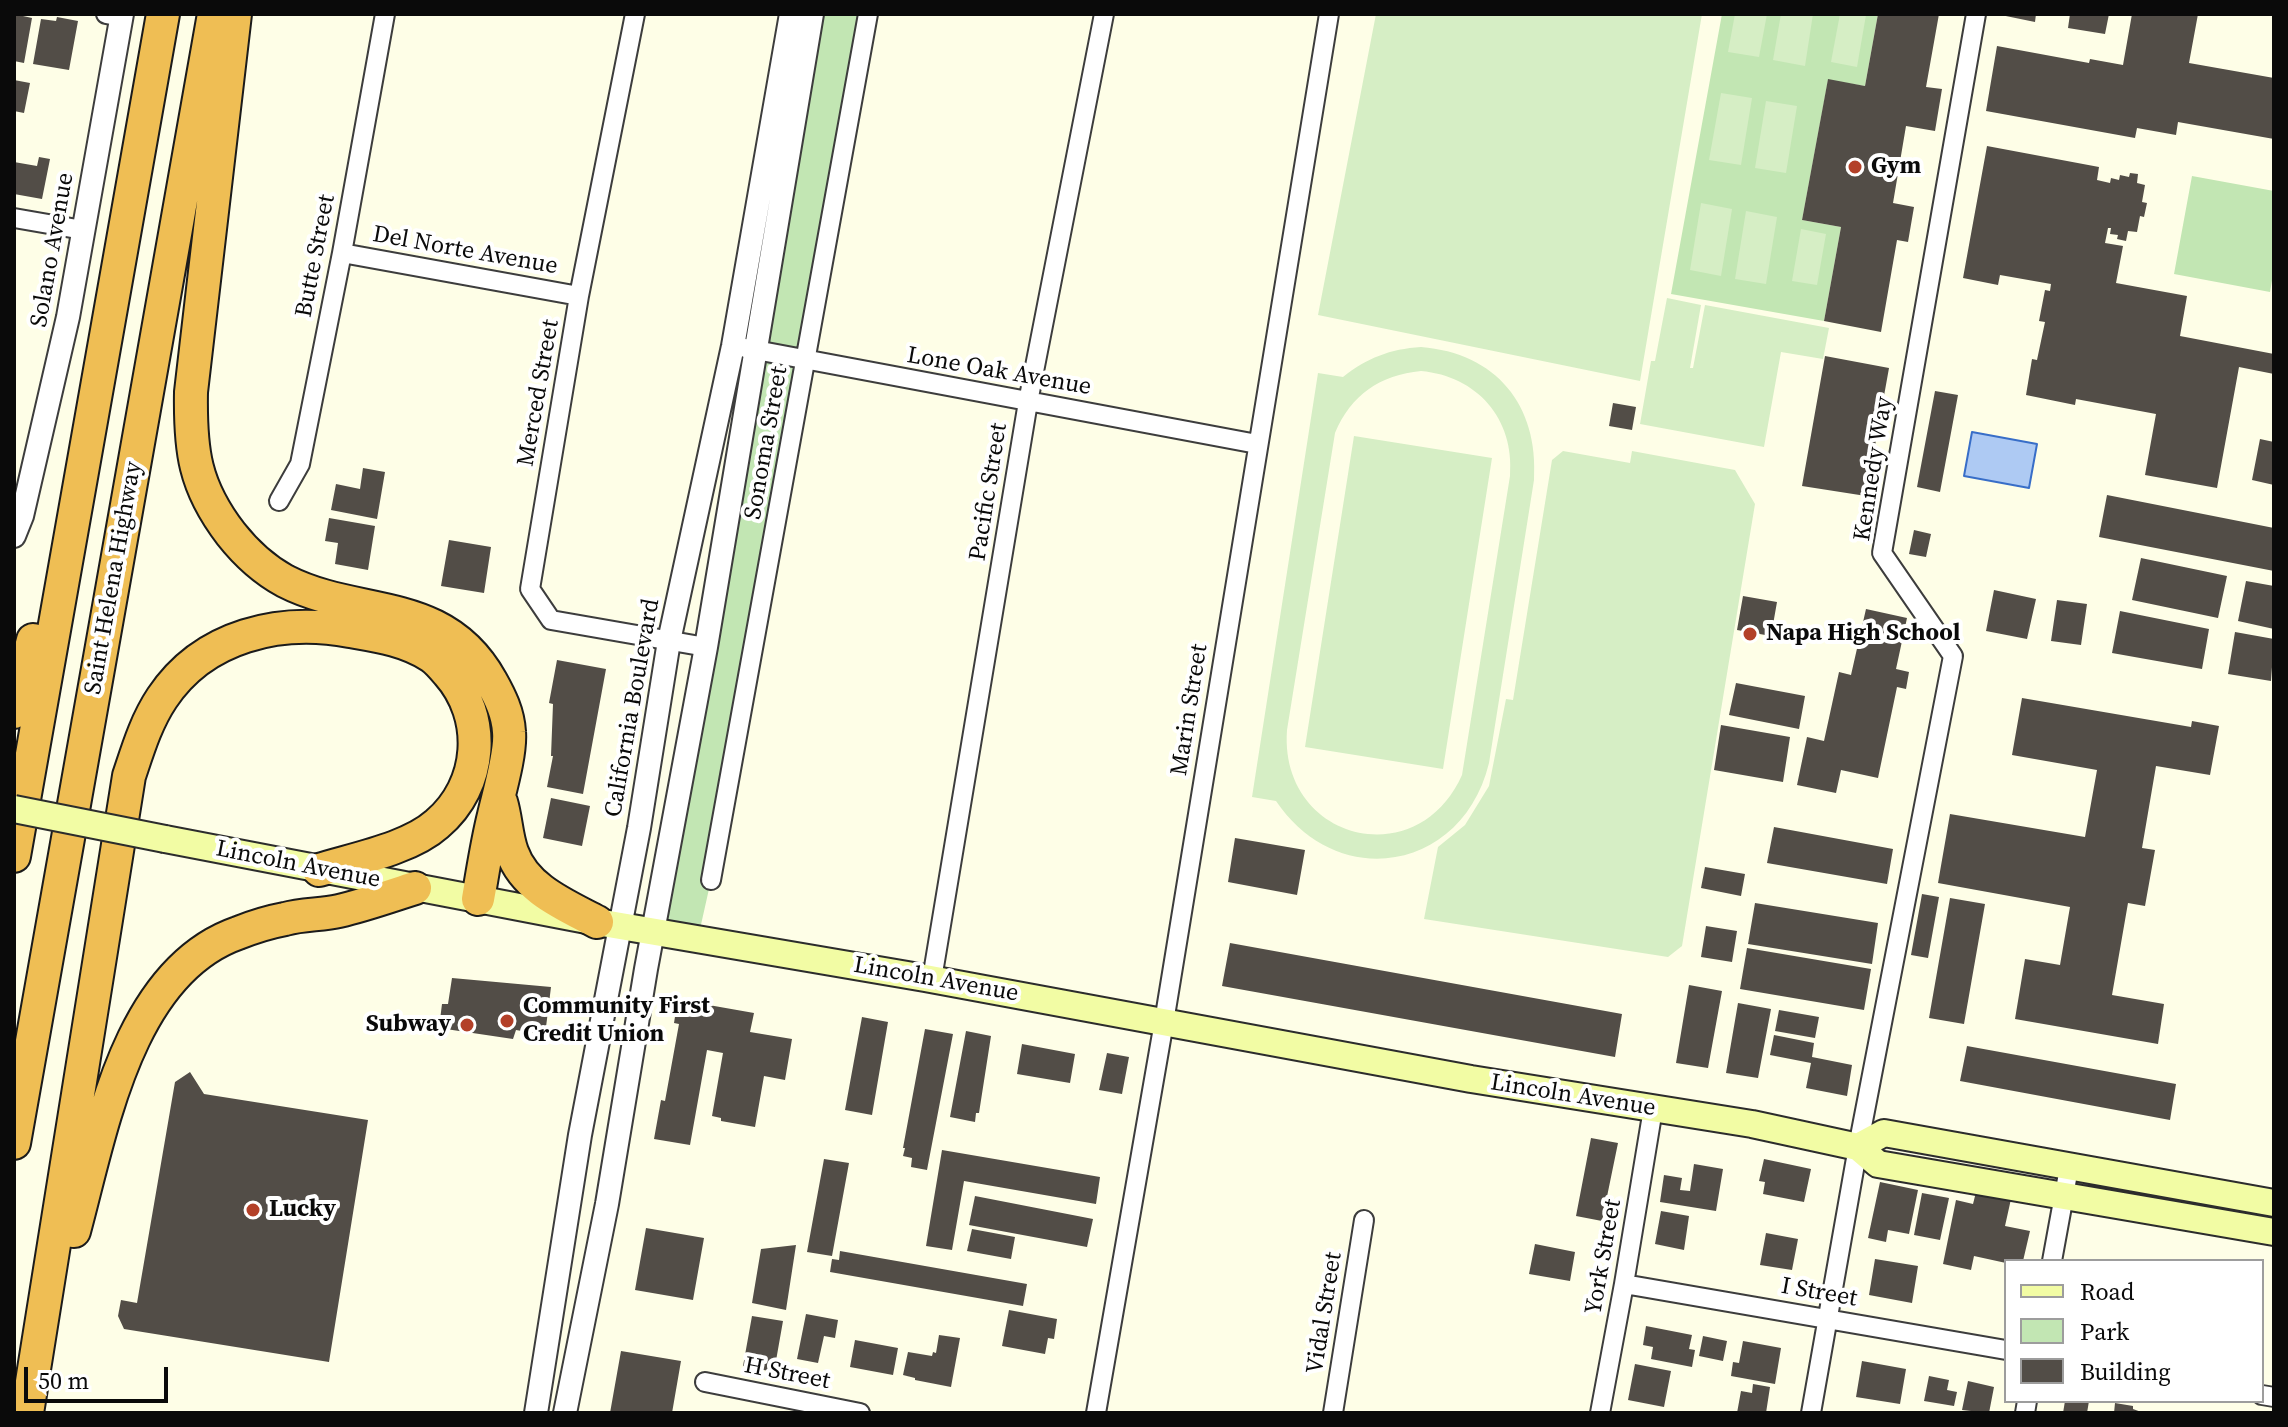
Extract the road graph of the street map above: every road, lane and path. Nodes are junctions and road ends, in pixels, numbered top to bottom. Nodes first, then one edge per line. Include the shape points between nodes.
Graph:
1 (163, 14) edge
2 (214, 14) edge
3 (235, 14) edge
4 (385, 14) edge
5 (635, 14) edge
6 (791, 14) edge
7 (812, 14) edge
8 (868, 14) edge
9 (1104, 14) edge
10 (1329, 14) edge
11 (1976, 14) edge
12 (117, 15) edge
13 (14, 218) edge
14 (83, 230) junction
15 (342, 253) junction
16 (579, 296) junction
17 (111, 305) junction
18 (744, 348) junction
19 (807, 361) junction
20 (1028, 402) junction
21 (1257, 444) junction
22 (279, 501) dead end
23 (14, 536) edge
24 (669, 641) junction
25 (706, 647) junction
26 (14, 712) edge
27 (499, 796) junction
28 (14, 809) edge
29 (14, 856) edge
30 (319, 870) junction
31 (711, 880) dead end
32 (415, 888) junction
33 (478, 899) junction
34 (609, 924) junction
35 (654, 930) junction
36 (932, 979) junction
37 (1164, 1022) junction
38 (1653, 1109) junction
39 (14, 1143) edge
40 (1858, 1147) junction
41 (2069, 1168) junction
42 (2064, 1196) junction
43 (2274, 1203) edge
44 (1364, 1220) dead end
45 (2274, 1232) edge
46 (2052, 1259) edge
47 (1624, 1284) junction
48 (1828, 1318) junction
49 (2004, 1350) edge
50 (705, 1382) dead end
51 (28, 1413) edge
52 (536, 1413) edge
53 (565, 1413) edge
54 (860, 1413) edge
55 (1096, 1413) edge
56 (1333, 1413) edge
57 (1600, 1413) edge
58 (1811, 1413) edge

1 - 17 highway, Saint Helena Highway
2 - 39 highway, Saint Helena Highway
3 - 27 highway via 191,392 191,438 199,482 220,520 250,557 286,581 448,631 480,661 503,701 510,733
4 - 15 street, Butte Street
5 - 16 street, Merced Street
6 - 18 street, California Boulevard
7 - 18 street, California Boulevard
8 - 19 street, Sonoma Street
9 - 20 street, Pacific Street
10 - 21 street, Marin Street
11 - 40 street, Kennedy Way via 1882,553 1953,656
12 - 14 street, Solano Avenue
13 - 14 street
14 - 23 street, Solano Avenue via 53,386
15 - 16 street, Del Norte Avenue
15 - 22 street, Butte Street via 300,464
16 - 24 street, Merced Street via 530,589 551,620
17 - 26 highway
17 - 29 highway, Saint Helena Highway
18 - 19 street, Lone Oak Avenue
18 - 24 street, California Boulevard
18 - 25 street, California Boulevard
19 - 20 street, Lone Oak Avenue
19 - 31 street, Sonoma Street
20 - 21 street, Lone Oak Avenue
20 - 36 street, Pacific Street
21 - 37 street, Marin Street
24 - 25 street, Merced Street
24 - 34 street, California Boulevard
25 - 35 street, California Boulevard
27 - 33 highway
27 - 34 highway via 512,852 525,875 548,897
28 - 30 main road, Lincoln Avenue, bridge
30 - 32 main road, Lincoln Avenue
30 - 51 highway via 403,844 437,825 462,794 476,758 474,723 460,686 434,657 400,640 323,626 274,627 229,640 190,666 163,697 142,735 129,776
32 - 33 main road, Lincoln Avenue
32 - 51 highway via 234,934 193,958 162,991 114,1082
33 - 34 main road, Lincoln Avenue
34 - 35 main road, Lincoln Avenue
34 - 52 street, California Boulevard
35 - 36 main road, Lincoln Avenue
35 - 53 street, California Boulevard
36 - 37 main road, Lincoln Avenue
37 - 38 main road, Lincoln Avenue
37 - 55 street, Marin Street
38 - 40 main road, Lincoln Avenue
38 - 47 street, York Street
40 - 41 main road via 1884,1133
40 - 42 main road, Lincoln Avenue via 1878,1164
40 - 48 street, Kennedy Way
41 - 42 street
41 - 43 main road
42 - 45 main road, Lincoln Avenue
42 - 46 street
44 - 56 street, Vidal Street
47 - 48 street, I Street
47 - 57 street, York Street
48 - 49 street, I Street
48 - 58 street, Kennedy Way
50 - 54 street, H Street

